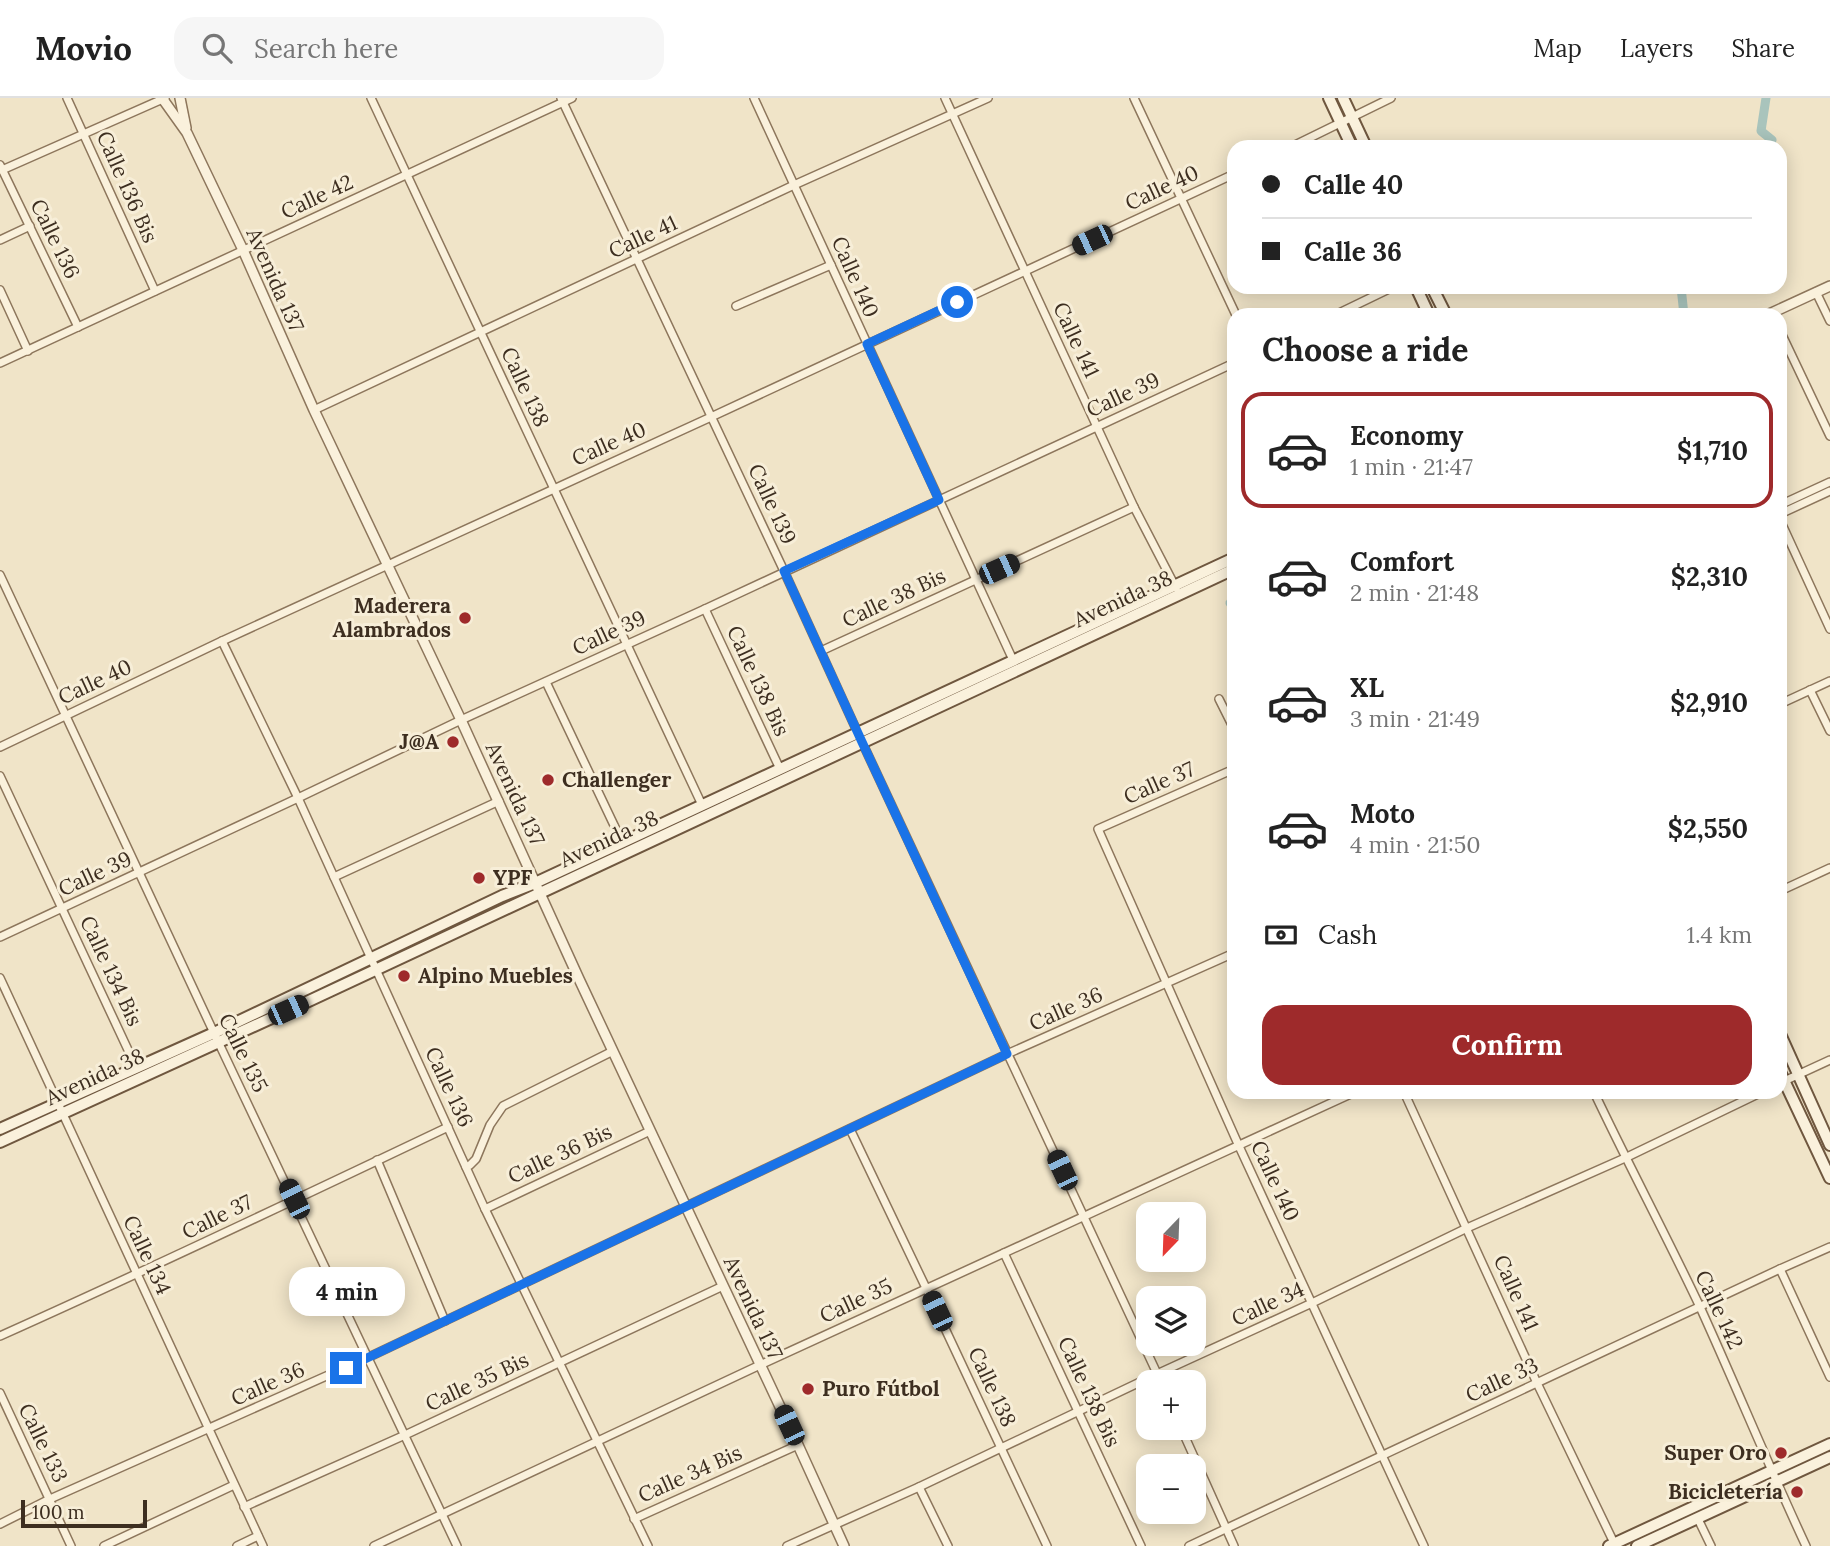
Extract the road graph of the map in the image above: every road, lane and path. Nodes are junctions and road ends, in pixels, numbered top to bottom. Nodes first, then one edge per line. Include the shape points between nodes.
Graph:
1 (67, 98) edge
2 (163, 98) edge
3 (180, 98) edge
4 (371, 98) edge
5 (572, 98) edge
6 (754, 98) edge
7 (945, 98) edge
8 (988, 98) edge
9 (1134, 98) edge
10 (1329, 98) edge
11 (1343, 98) edge
12 (1391, 98) edge
13 (562, 100) edge
14 (952, 114) junction
15 (1352, 118) junction
16 (1341, 124) junction
17 (187, 133) junction
18 (84, 134) junction
19 (1306, 140) edge
20 (1349, 140) edge
21 (1363, 140) edge
22 (1, 168) edge
23 (407, 174) junction
24 (1227, 177) edge
25 (794, 185) junction
26 (1181, 198) junction
27 (30, 226) junction
28 (0, 240) edge
29 (243, 250) junction
30 (638, 260) junction
31 (831, 265) junction
32 (1025, 271) junction
33 (1830, 286) edge
34 (0, 290) edge
35 (155, 291) junction
36 (1816, 292) junction
37 (1378, 294) edge
38 (736, 306) dead end
39 (1233, 308) edge
40 (1350, 308) edge
41 (1782, 308) edge
42 (1830, 321) edge
43 (78, 327) junction
44 (480, 332) junction
45 (867, 344) junction
46 (1787, 346) edge
47 (28, 351) junction
48 (0, 363) edge
49 (1227, 366) edge
50 (314, 410) junction
51 (711, 417) junction
52 (1097, 427) junction
53 (1830, 436) edge
54 (1830, 482) edge
55 (553, 488) junction
56 (1830, 491) edge
57 (939, 500) junction
58 (1787, 502) edge
59 (1134, 507) junction
60 (1787, 511) edge
61 (1787, 535) edge
62 (1227, 562) edge
63 (388, 566) junction
64 (784, 571) junction
65 (1227, 572) edge
66 (0, 575) edge
67 (976, 579) junction
68 (1177, 590) junction
69 (705, 609) junction
70 (1830, 629) edge
71 (222, 641) junction
72 (625, 644) junction
73 (821, 651) junction
74 (1013, 660) junction
75 (1830, 681) edge
76 (546, 682) junction
77 (1810, 690) junction
78 (1219, 699) dead end
79 (1787, 701) edge
80 (66, 715) junction
81 (1227, 715) edge
82 (461, 720) junction
83 (1830, 730) edge
84 (860, 738) junction
85 (0, 747) edge
86 (780, 769) junction
87 (1227, 772) edge
88 (0, 776) edge
89 (298, 798) junction
90 (499, 801) junction
91 (702, 805) junction
92 (1098, 830) joint
93 (622, 842) junction
94 (1830, 868) edge
95 (140, 873) junction
96 (334, 877) junction
97 (537, 888) junction
98 (1787, 888) edge
99 (62, 908) junction
100 (0, 937) edge
101 (1227, 956) edge
102 (370, 958) junction
103 (375, 969) junction
104 (0, 978) edge
105 (1166, 984) junction
106 (216, 1037) junction
107 (1787, 1049) edge
108 (613, 1051) junction
109 (1007, 1054) junction
110 (1830, 1060) edge
111 (135, 1067) junction
112 (1799, 1074) junction
113 (1787, 1077) edge
114 (1787, 1091) edge
115 (1339, 1099) edge
116 (1407, 1099) edge
117 (1597, 1099) edge
118 (1747, 1099) edge
119 (60, 1108) junction
120 (448, 1127) junction
121 (0, 1129) edge
122 (850, 1129) junction
123 (650, 1131) junction
124 (0, 1142) edge
125 (1238, 1144) junction
126 (1830, 1145) edge
127 (1625, 1158) junction
128 (377, 1160) junction
129 (466, 1167) junction
130 (1830, 1178) edge
131 (294, 1199) junction
132 (685, 1207) junction
133 (485, 1209) junction
134 (1084, 1217) junction
135 (1467, 1228) junction
136 (1830, 1247) edge
137 (1004, 1253) junction
138 (1780, 1269) junction
139 (136, 1275) junction
140 (522, 1285) junction
141 (723, 1286) junction
142 (926, 1288) junction
143 (1312, 1303) junction
144 (1700, 1307) junction
145 (445, 1321) junction
146 (0, 1336) edge
147 (369, 1357) junction
148 (559, 1363) junction
149 (760, 1365) junction
150 (1155, 1370) edge
151 (1166, 1370) edge
152 (1830, 1377) edge
153 (1537, 1383) junction
154 (1136, 1384) edge
155 (0, 1393) edge
156 (1079, 1412) junction
157 (209, 1430) junction
158 (405, 1435) junction
159 (1186, 1440) edge
160 (598, 1442) junction
161 (1830, 1444) edge
162 (798, 1445) junction
163 (1001, 1449) junction
164 (1382, 1455) junction
165 (1830, 1457) edge
166 (1774, 1477) junction
167 (234, 1485) junction
168 (919, 1487) junction
169 (50, 1499) junction
170 (244, 1507) junction
171 (443, 1514) junction
172 (634, 1518) junction
173 (1698, 1518) junction
174 (0, 1524) edge
175 (834, 1524) junction
176 (1226, 1529) junction
177 (258, 1536) junction
178 (1613, 1545) edge
179 (71, 1546) edge
180 (104, 1546) edge
181 (237, 1546) edge
182 (262, 1546) edge
183 (374, 1546) edge
184 (457, 1546) edge
185 (648, 1546) edge
186 (787, 1546) edge
187 (844, 1546) edge
188 (948, 1546) edge
189 (1047, 1546) edge
190 (1141, 1546) edge
191 (1189, 1546) edge
192 (1234, 1546) edge
193 (1424, 1546) edge
194 (1637, 1546) edge
195 (1711, 1546) edge
196 (1806, 1546) edge

1 - 18 street, Calle 136 Bis
2 - 17 street, Avenida 137
2 - 18 street
3 - 17 street, Avenida 137
4 - 23 street, Calle 138
5 - 13 street, Calle 42
6 - 25 street, Calle 140
7 - 14 street, Calle 141
8 - 14 street, Calle 41
9 - 26 street
10 - 16 main road
11 - 15 main road
12 - 15 street
13 - 23 street, Calle 42
13 - 30 street, Calle 139
14 - 25 street, Calle 41
14 - 32 street, Calle 141
15 - 16 street
15 - 21 main road
16 - 19 street
16 - 20 main road
17 - 29 street, Avenida 137
18 - 22 street
18 - 35 street, Calle 136 Bis
22 - 27 street, Calle 136
23 - 29 street, Calle 42
23 - 44 street, Calle 138
24 - 26 street, Calle 40
25 - 30 street, Calle 41
25 - 31 street, Calle 140
26 - 32 street, Calle 40
26 - 39 street
27 - 28 street
27 - 43 street, Calle 136
29 - 35 street, Calle 42
29 - 50 street, Avenida 137
30 - 44 street, Calle 41
30 - 51 street, Calle 139
31 - 38 street
31 - 45 street, Calle 140
32 - 45 street, Calle 40
32 - 52 street, Calle 141
33 - 36 street
34 - 47 street
35 - 43 street, Calle 42
36 - 41 street
36 - 42 street
37 - 40 street
43 - 47 street, Calle 42
44 - 50 street, Calle 41
44 - 55 street, Calle 138
45 - 51 street, Calle 40
45 - 57 street, Calle 140
46 - 53 street
47 - 48 street, Calle 42
49 - 52 street, Calle 39
50 - 63 street, Avenida 137
51 - 55 street, Calle 40
51 - 64 street, Calle 139
52 - 57 street, Calle 39
52 - 59 street, Calle 141
54 - 58 street
55 - 63 street, Calle 40
55 - 72 street, Calle 138
56 - 60 street
57 - 64 street, Calle 39
57 - 67 street, Calle 140
59 - 67 street, Calle 38 Bis
59 - 68 street, Calle 141
61 - 70 street
62 - 68 main road, Avenida 38
63 - 71 street, Calle 40
63 - 82 street, Avenida 137
64 - 69 street, Calle 39
64 - 73 street, Calle 139
65 - 68 main road, Avenida 38
66 - 80 street, Calle 135
67 - 73 street, Calle 38 Bis
67 - 74 street, Calle 140
68 - 74 main road, Avenida 38
68 - 84 main road, Avenida 38
69 - 72 street, Calle 39
69 - 86 street, Calle 138 Bis
71 - 80 street, Calle 40
71 - 89 street, Calle 136
72 - 76 street, Calle 39
72 - 91 street, Calle 138
73 - 84 street, Calle 139
74 - 84 main road, Avenida 38
75 - 77 street
76 - 82 street, Calle 39
76 - 93 street
77 - 79 street
77 - 83 street
78 - 81 street
80 - 85 street, Calle 40
80 - 95 street, Calle 135
82 - 89 street, Calle 39
82 - 90 street, Avenida 137
84 - 86 main road, Avenida 38
84 - 97 main road, Avenida 38
84 - 109 street, Calle 139
86 - 91 main road, Avenida 38
87 - 92 street, Calle 37
88 - 99 street, Calle 134 Bis
89 - 95 street, Calle 39
89 - 96 street, Calle 136
90 - 96 street
90 - 97 street, Avenida 137
91 - 93 main road, Avenida 38
92 - 105 street, Calle 140
93 - 97 main road, Avenida 38
94 - 98 street
95 - 99 street, Calle 39
95 - 106 street, Calle 135
96 - 102 street, Calle 136
97 - 102 main road, Avenida 38
97 - 103 main road, Avenida 38
97 - 108 street, Avenida 137
99 - 100 street, Calle 39
99 - 111 street, Calle 134 Bis
101 - 105 street, Calle 36
102 - 103 street, Calle 136
102 - 106 main road, Avenida 38
103 - 106 main road, Avenida 38
103 - 120 street, Calle 136
104 - 119 street, Calle 134
105 - 109 street, Calle 36
105 - 125 street, Calle 140
106 - 111 main road, Avenida 38
106 - 119 main road, Avenida 38
106 - 131 street, Calle 135
107 - 112 main road
108 - 123 street, Avenida 137
108 - 129 street via 503,1106
109 - 122 street, Calle 36
109 - 134 street, Calle 139
110 - 112 street
111 - 119 main road, Avenida 38
112 - 113 street
112 - 126 main road
114 - 130 main road
115 - 125 street, Calle 35
116 - 135 street, Calle 141
117 - 127 street, Calle 142
118 - 127 street, Calle 34
119 - 121 main road, Avenida 38
119 - 124 main road, Avenida 38
119 - 139 street, Calle 134
120 - 128 street, Calle 37
120 - 129 street, Calle 136
122 - 132 street, Calle 36
122 - 142 street, Calle 138
123 - 132 street, Avenida 137
123 - 133 street, Calle 36 Bis
125 - 134 street, Calle 35
125 - 143 street, Calle 140
127 - 135 street, Calle 34
127 - 144 street, Calle 142
128 - 131 street, Calle 37
128 - 145 street
129 - 133 street, Calle 136
131 - 139 street, Calle 37
131 - 147 street, Calle 135
132 - 140 street, Calle 36
132 - 141 street, Avenida 137
133 - 140 street, Calle 136
134 - 137 street, Calle 35
134 - 150 street, Calle 139
135 - 143 street, Calle 34
135 - 153 street, Calle 141
136 - 138 street, Calle 33
137 - 142 street, Calle 35
137 - 156 street, Calle 138 Bis
138 - 144 street, Calle 33
138 - 152 street
139 - 146 street, Calle 37
139 - 157 street, Calle 134
140 - 145 street, Calle 36
140 - 148 street, Calle 136
141 - 148 street, Calle 35 Bis
141 - 149 street, Avenida 137
142 - 149 street, Calle 35
142 - 163 street, Calle 138
143 - 151 street, Calle 34
143 - 164 street, Calle 140
144 - 153 street, Calle 33
144 - 166 street, Calle 142
145 - 147 street, Calle 36
147 - 157 street, Calle 36
147 - 158 street, Calle 135
148 - 158 street, Calle 35 Bis
148 - 160 street, Calle 136
149 - 160 street, Calle 35
149 - 162 street, Avenida 137
153 - 164 street, Calle 33
153 - 178 street, Calle 141
154 - 156 street, Calle 34
155 - 169 street, Calle 133
156 - 163 street, Calle 34
156 - 190 street, Calle 138 Bis
157 - 167 street, Calle 134
157 - 169 street, Calle 36
158 - 170 street, Calle 35 Bis
158 - 171 street, Calle 135
159 - 176 street
160 - 171 street, Calle 35
160 - 172 street, Calle 136
161 - 166 main road
162 - 172 street, Calle 34 Bis
162 - 175 street, Avenida 137
163 - 168 street, Calle 34
163 - 189 street, Calle 138
164 - 176 street, Calle 33
164 - 193 street, Calle 140
165 - 166 main road
166 - 173 main road
166 - 178 main road
166 - 196 street, Calle 142
167 - 170 street, Calle 134
167 - 180 street
168 - 175 street, Calle 34
168 - 188 street
169 - 174 street, Calle 36
169 - 179 street, Calle 133
170 - 177 street, Calle 134
171 - 183 street, Calle 35
171 - 184 street, Calle 135
172 - 185 street, Calle 136
173 - 194 main road
173 - 195 street
175 - 186 street, Calle 34
175 - 187 street, Avenida 137
176 - 191 street, Calle 33
176 - 192 street
177 - 181 street
177 - 182 street, Calle 134

